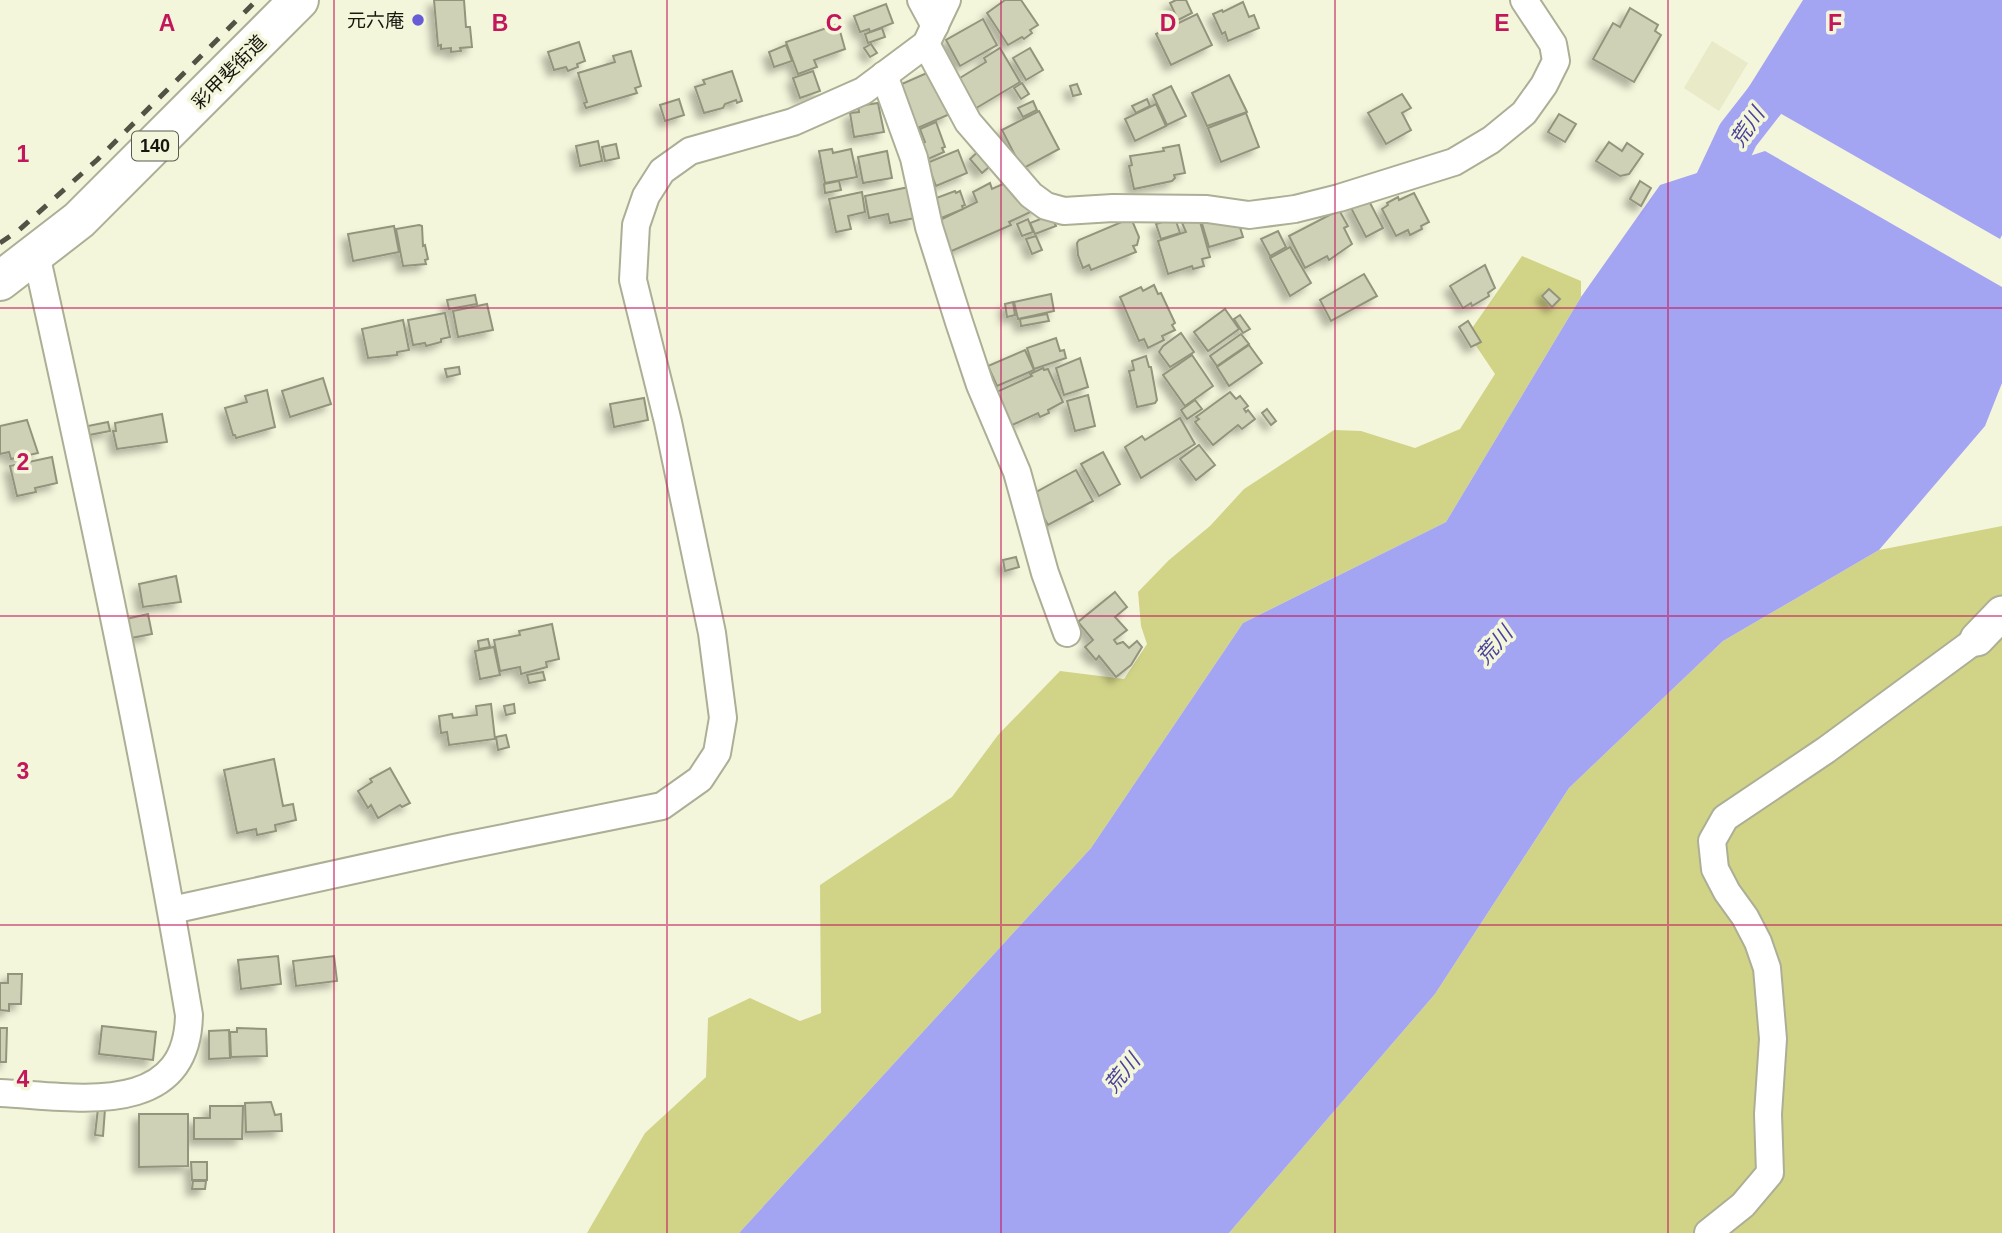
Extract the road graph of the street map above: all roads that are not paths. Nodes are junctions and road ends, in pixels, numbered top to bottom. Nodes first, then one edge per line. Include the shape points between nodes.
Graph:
1 (299, 0) edge
2 (922, 0) edge
3 (947, 0) edge
4 (1524, 0) edge
5 (930, 35) junction
6 (884, 75) junction
7 (36, 254) junction
8 (0, 281) edge
9 (2002, 613) edge
10 (1067, 633) dead end
11 (1978, 639) joint
12 (172, 910) junction
13 (0, 1093) edge
14 (1708, 1233) edge

1 - 7 highway, 彩甲斐街道 / 140 via 79,220
2 - 5 street
3 - 5 street
4 - 5 street via 1553,44 1556,61 1524,113 1491,140 1454,162 1352,194 1249,215 1207,209 1064,211 1046,206 1031,195 968,122
5 - 6 street
6 - 10 street via 914,158 929,227 959,322 1017,472
6 - 12 street via 863,91 793,121 690,151 662,171 646,196 636,225 633,280 712,633 723,718 717,753 700,779 662,806
7 - 8 highway, 彩甲斐街道 / 140
7 - 12 street
9 - 11 street
11 - 14 street via 1725,818 1712,841 1715,869 1745,917 1767,968 1773,1039 1770,1173 1743,1205
12 - 13 street via 189,1032 174,1066 159,1082 114,1097

